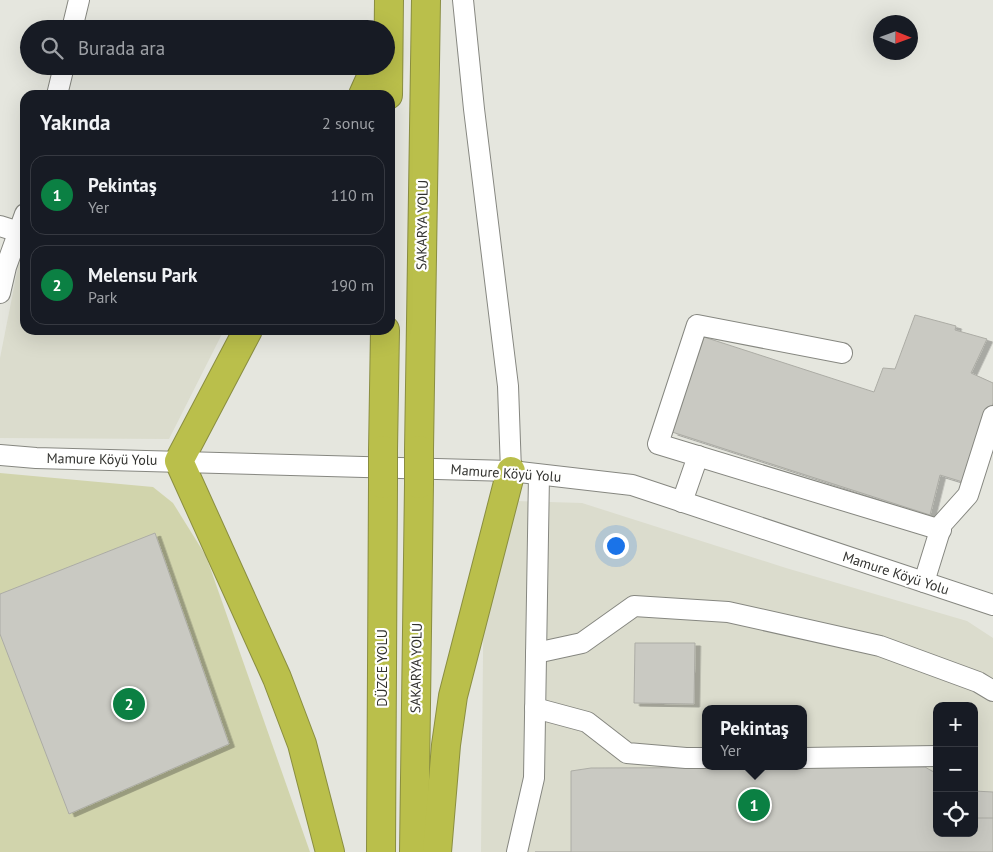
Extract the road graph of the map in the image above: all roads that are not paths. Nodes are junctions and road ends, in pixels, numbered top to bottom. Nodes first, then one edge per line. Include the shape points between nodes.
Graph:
1 (79, 0) edge
2 (389, 0) edge
3 (426, 0) edge
4 (463, 0) edge
5 (74, 20) edge
6 (388, 20) edge
7 (62, 75) edge
8 (372, 75) edge
9 (388, 75) edge
10 (58, 90) edge
11 (365, 90) edge
12 (388, 90) edge
13 (15, 224) edge
14 (0, 293) edge
15 (245, 335) edge
16 (385, 335) edge
17 (842, 353) dead end
18 (993, 416) edge
19 (0, 455) edge
20 (698, 456) junction
21 (179, 461) junction
22 (512, 471) junction
23 (539, 475) junction
24 (682, 502) junction
25 (941, 530) junction
26 (924, 582) junction
27 (993, 605) edge
28 (536, 653) junction
29 (993, 691) edge
30 (535, 708) junction
31 (933, 756) edge
32 (702, 758) edge
33 (807, 758) edge
34 (330, 852) edge
35 (381, 852) edge
36 (414, 852) edge
37 (437, 852) edge
38 (517, 852) edge

1 - 5 street
2 - 6 highway
3 - 36 highway, SAKARYA YOLU, bridge
4 - 22 street via 508,386
7 - 10 street
8 - 11 highway
9 - 12 highway
13 - 14 street
15 - 21 highway
16 - 35 highway, DÜZCE YOLU, bridge
17 - 20 street via 697,325 658,444
18 - 25 street via 968,495 942,524
19 - 21 street, Mamure Köyü Yolu
20 - 24 street
20 - 25 street
21 - 22 street, Mamure Köyü Yolu
21 - 34 highway via 277,678 302,744
22 - 23 street, Mamure Köyü Yolu
22 - 37 highway via 453,696
23 - 24 street, Mamure Köyü Yolu via 632,485
23 - 28 street
24 - 26 street, Mamure Köyü Yolu
25 - 26 street
26 - 27 street, Mamure Köyü Yolu
28 - 29 street via 582,643 634,606 728,612 880,646 978,682
28 - 30 street
30 - 32 street via 586,722 627,753
30 - 38 street via 534,778
31 - 33 street

